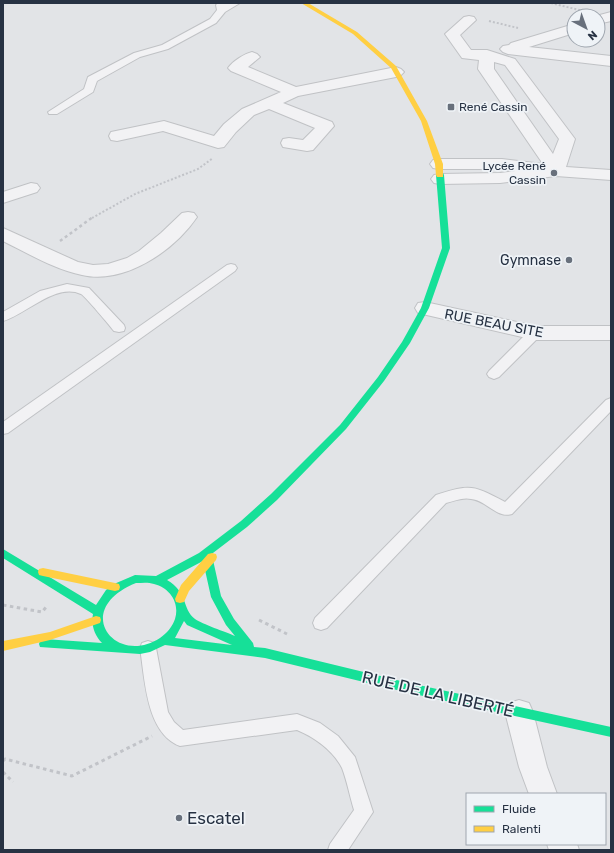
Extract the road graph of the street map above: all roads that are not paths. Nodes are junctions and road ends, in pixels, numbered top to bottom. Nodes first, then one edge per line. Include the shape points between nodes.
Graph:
1 (235, 3) edge
2 (304, 3) edge
3 (223, 6) edge
4 (469, 20) dead end
5 (566, 31) edge
6 (508, 49) junction
7 (487, 55) junction
8 (252, 57) dead end
9 (611, 61) edge
10 (396, 72) junction
11 (294, 92) junction
12 (269, 102) junction
13 (53, 112) dead end
14 (117, 136) dead end
15 (289, 143) dead end
16 (556, 171) junction
17 (439, 172) junction
18 (611, 175) edge
19 (30, 188) dead end
20 (3, 198) edge
21 (188, 217) dead end
22 (3, 234) edge
23 (231, 268) dead end
24 (425, 308) junction
25 (4, 315) edge
26 (119, 328) dead end
27 (535, 333) junction
28 (611, 333) edge
29 (494, 374) dead end
30 (611, 403) edge
31 (3, 429) edge
32 (244, 524) junction
33 (3, 553) edge
34 (208, 560) junction
35 (31, 569) junction
36 (157, 580) junction
37 (115, 587) junction
38 (180, 598) junction
39 (183, 611) junction
40 (96, 616) junction
41 (321, 623) dead end
42 (165, 641) junction
43 (24, 643) junction
44 (3, 646) edge
45 (249, 646) junction
46 (121, 648) junction
47 (148, 648) junction
48 (266, 654) junction
49 (519, 712) junction
50 (611, 732) edge
51 (543, 793) edge
52 (337, 850) edge

1 - 3 lane
2 - 10 main road via 355,34
3 - 13 lane via 213,21 165,47 137,55 92,79 89,90
4 - 7 street via 452,34 467,56
5 - 6 street
6 - 7 street
6 - 9 street
7 - 16 street via 486,69
7 - 16 street via 510,62 567,139
8 - 11 street via 236,68
10 - 11 street
10 - 17 main road via 424,121
11 - 12 street
12 - 14 street via 248,112 218,143 164,126
12 - 15 street via 326,126 307,146
16 - 17 street via 500,178
16 - 18 street
17 - 24 main road via 446,248
19 - 20 street
21 - 22 street via 152,251 132,263 113,270 92,271 72,266
23 - 31 lane
24 - 27 street, RUE BEAU SITE
24 - 32 main road via 381,380 343,427
25 - 26 lane via 44,294 67,288 85,291
27 - 28 street, RUE BEAU SITE
27 - 29 lane
30 - 41 lane via 507,510 475,493 441,499
32 - 34 main road
32 - 36 main road via 203,556
33 - 35 main road
34 - 38 main road
34 - 45 main road via 216,597 230,622
35 - 37 main road
35 - 40 main road
36 - 37 main road via 135,579
36 - 38 main road via 167,584
37 - 40 main road via 103,598
38 - 39 main road
39 - 42 main road via 174,632
39 - 45 main road, RUE DE LA LIBERTÉ via 191,622
40 - 43 main road via 71,631
40 - 46 main road via 100,632 108,642
42 - 47 main road
42 - 48 main road, RUE DE LA LIBERTÉ
43 - 44 main road
43 - 46 main road
45 - 48 main road, RUE DE LA LIBERTÉ
46 - 47 main road
47 - 52 lane via 160,713 168,728 180,738 297,722 332,742 349,763 364,812
48 - 49 main road, RUE DE LA LIBERTÉ
49 - 50 main road, RUE DE LA LIBERTÉ
49 - 51 street

